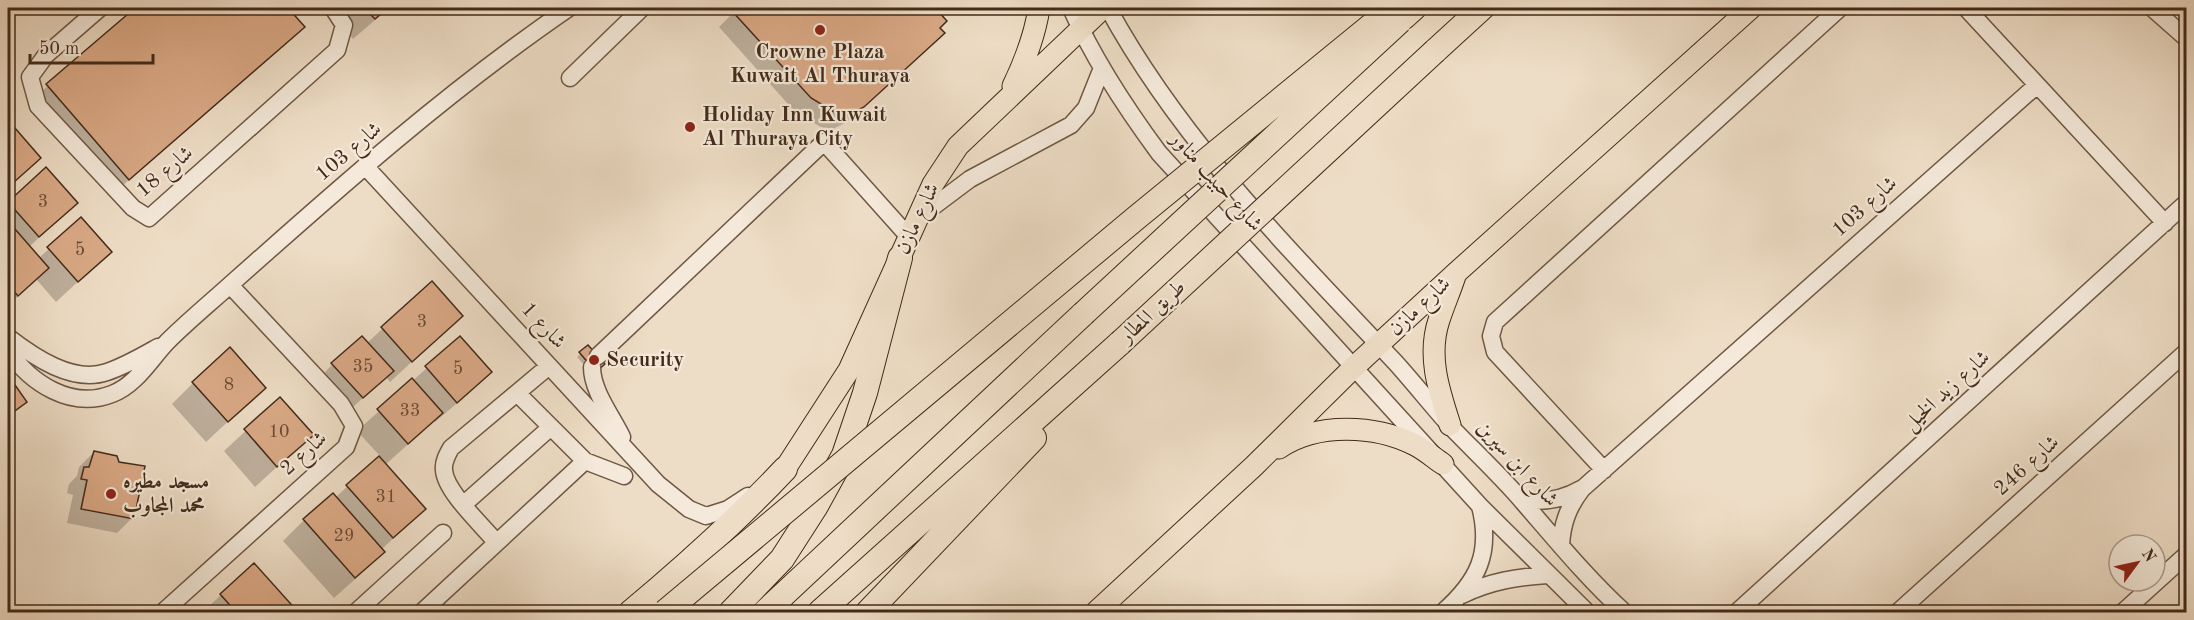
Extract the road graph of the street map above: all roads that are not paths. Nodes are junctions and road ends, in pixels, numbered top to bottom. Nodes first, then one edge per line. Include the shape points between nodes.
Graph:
1 (100, 8) edge
2 (333, 8) edge
3 (569, 8) edge
4 (642, 8) edge
5 (1039, 8) edge
6 (1071, 8) edge
7 (1103, 8) edge
8 (1108, 8) edge
9 (1482, 8) edge
10 (1751, 8) edge
11 (1840, 8) edge
12 (1966, 8) edge
13 (2153, 8) edge
14 (1401, 11) edge
15 (1080, 28) junction
16 (2187, 38) edge
17 (1102, 68) junction
18 (570, 78) dead end
19 (2037, 84) junction
20 (1007, 99) junction
21 (365, 166) junction
22 (2187, 203) edge
23 (2165, 223) junction
24 (908, 238) junction
25 (1456, 273) junction
26 (230, 285) junction
27 (8, 337) edge
28 (167, 342) junction
29 (1118, 345) junction
30 (1378, 346) junction
31 (8, 350) edge
32 (2187, 352) edge
33 (549, 366) junction
34 (1353, 368) junction
35 (517, 393) junction
36 (1450, 425) junction
37 (551, 427) junction
38 (630, 454) junction
39 (585, 461) junction
40 (1443, 464) junction
41 (1254, 466) junction
42 (785, 469) junction
43 (1604, 470) junction
44 (624, 476) dead end
45 (1582, 489) junction
46 (1522, 500) junction
47 (464, 504) junction
48 (1480, 506) junction
49 (443, 533) dead end
50 (496, 542) junction
51 (1561, 546) junction
52 (2187, 555) edge
53 (1548, 575) junction
54 (1461, 596) junction
55 (171, 610) edge
56 (356, 612) edge
57 (422, 612) edge
58 (631, 612) edge
59 (665, 612) edge
60 (731, 612) edge
61 (765, 612) edge
62 (820, 612) edge
63 (868, 612) edge
64 (1096, 612) edge
65 (1443, 612) edge
66 (1587, 612) edge
67 (1624, 612) edge
68 (1737, 612) edge
69 (1899, 612) edge
70 (2123, 612) edge

1 - 2 street, شارع 18 via 46,55 30,77 38,106 133,208 148,218 337,50 344,25
3 - 21 street, شارع 103 via 515,45
4 - 18 street
5 - 20 main road via 1025,62
6 - 15 street, شارع حبيب مناور
7 - 15 main road, شارع مازن
8 - 30 street, شارع حبيب مناور via 1135,55 1193,136 1258,215
9 - 29 highway, طريق المطار, bridge
10 - 25 main road, شارع مازن
11 - 43 street via 1495,322 1491,336 1495,352
12 - 19 street
13 - 16 street
14 - 59 highway, bridge via 1136,218
14 - 61 highway, bridge
15 - 17 street, شارع حبيب مناور
15 - 20 main road, شارع مازن
17 - 24 street via 1086,108 1071,125 970,179
17 - 34 street, شارع حبيب مناور via 1159,153
19 - 23 street
19 - 43 street, شارع 103
20 - 24 main road, شارع مازن via 958,146 933,184
21 - 26 street, شارع 103
21 - 33 street, شارع 1
22 - 23 street, شارع زيد الخيل
23 - 68 street, شارع زيد الخيل
24 - 38 street via 824,142 595,362 592,377 596,389
24 - 42 main road, شارع مازن via 849,370
24 - 60 highway via 844,455 782,559
25 - 30 main road, شارع مازن
25 - 36 main road via 1438,320 1434,344 1434,371
26 - 28 street, شارع 103
26 - 55 street, شارع 2 via 341,404 354,426 346,447
27 - 28 street, شارع 103 via 49,364 88,375 105,373
28 - 31 street, شارع 103 via 126,386 113,394 88,400 60,395 37,381
29 - 62 highway, طريق المطار
29 - 63 highway via 1001,475
30 - 34 main road, شارع مازن
30 - 36 street, شارع ابن سيرين
32 - 69 street, شارع 246
33 - 35 street
33 - 38 street, شارع 1
34 - 40 street
34 - 41 main road, شارع مازن
35 - 37 street
35 - 47 street via 446,455 446,480
36 - 46 street, شارع ابن سيرين
37 - 39 street
37 - 47 street
38 - 42 street, شارع 1 via 658,484 689,509 706,516 728,509
39 - 44 street
39 - 50 street
40 - 41 main road via 1416,446 1386,434 1354,429 1322,431 1286,444
40 - 48 street
41 - 64 main road, شارع مازن
42 - 58 highway via 699,555
43 - 45 street, شارع 103
45 - 46 street, شارع 103 via 1555,500
45 - 51 street, شارع 103 via 1569,509
46 - 51 street, شارع ابن سيرين
47 - 50 street
48 - 53 street
48 - 54 street via 1484,521 1483,552 1472,581
49 - 56 street
50 - 57 street
51 - 67 street, شارع ابن سيرين
52 - 70 street
53 - 54 street via 1502,580
53 - 66 street
54 - 65 street

